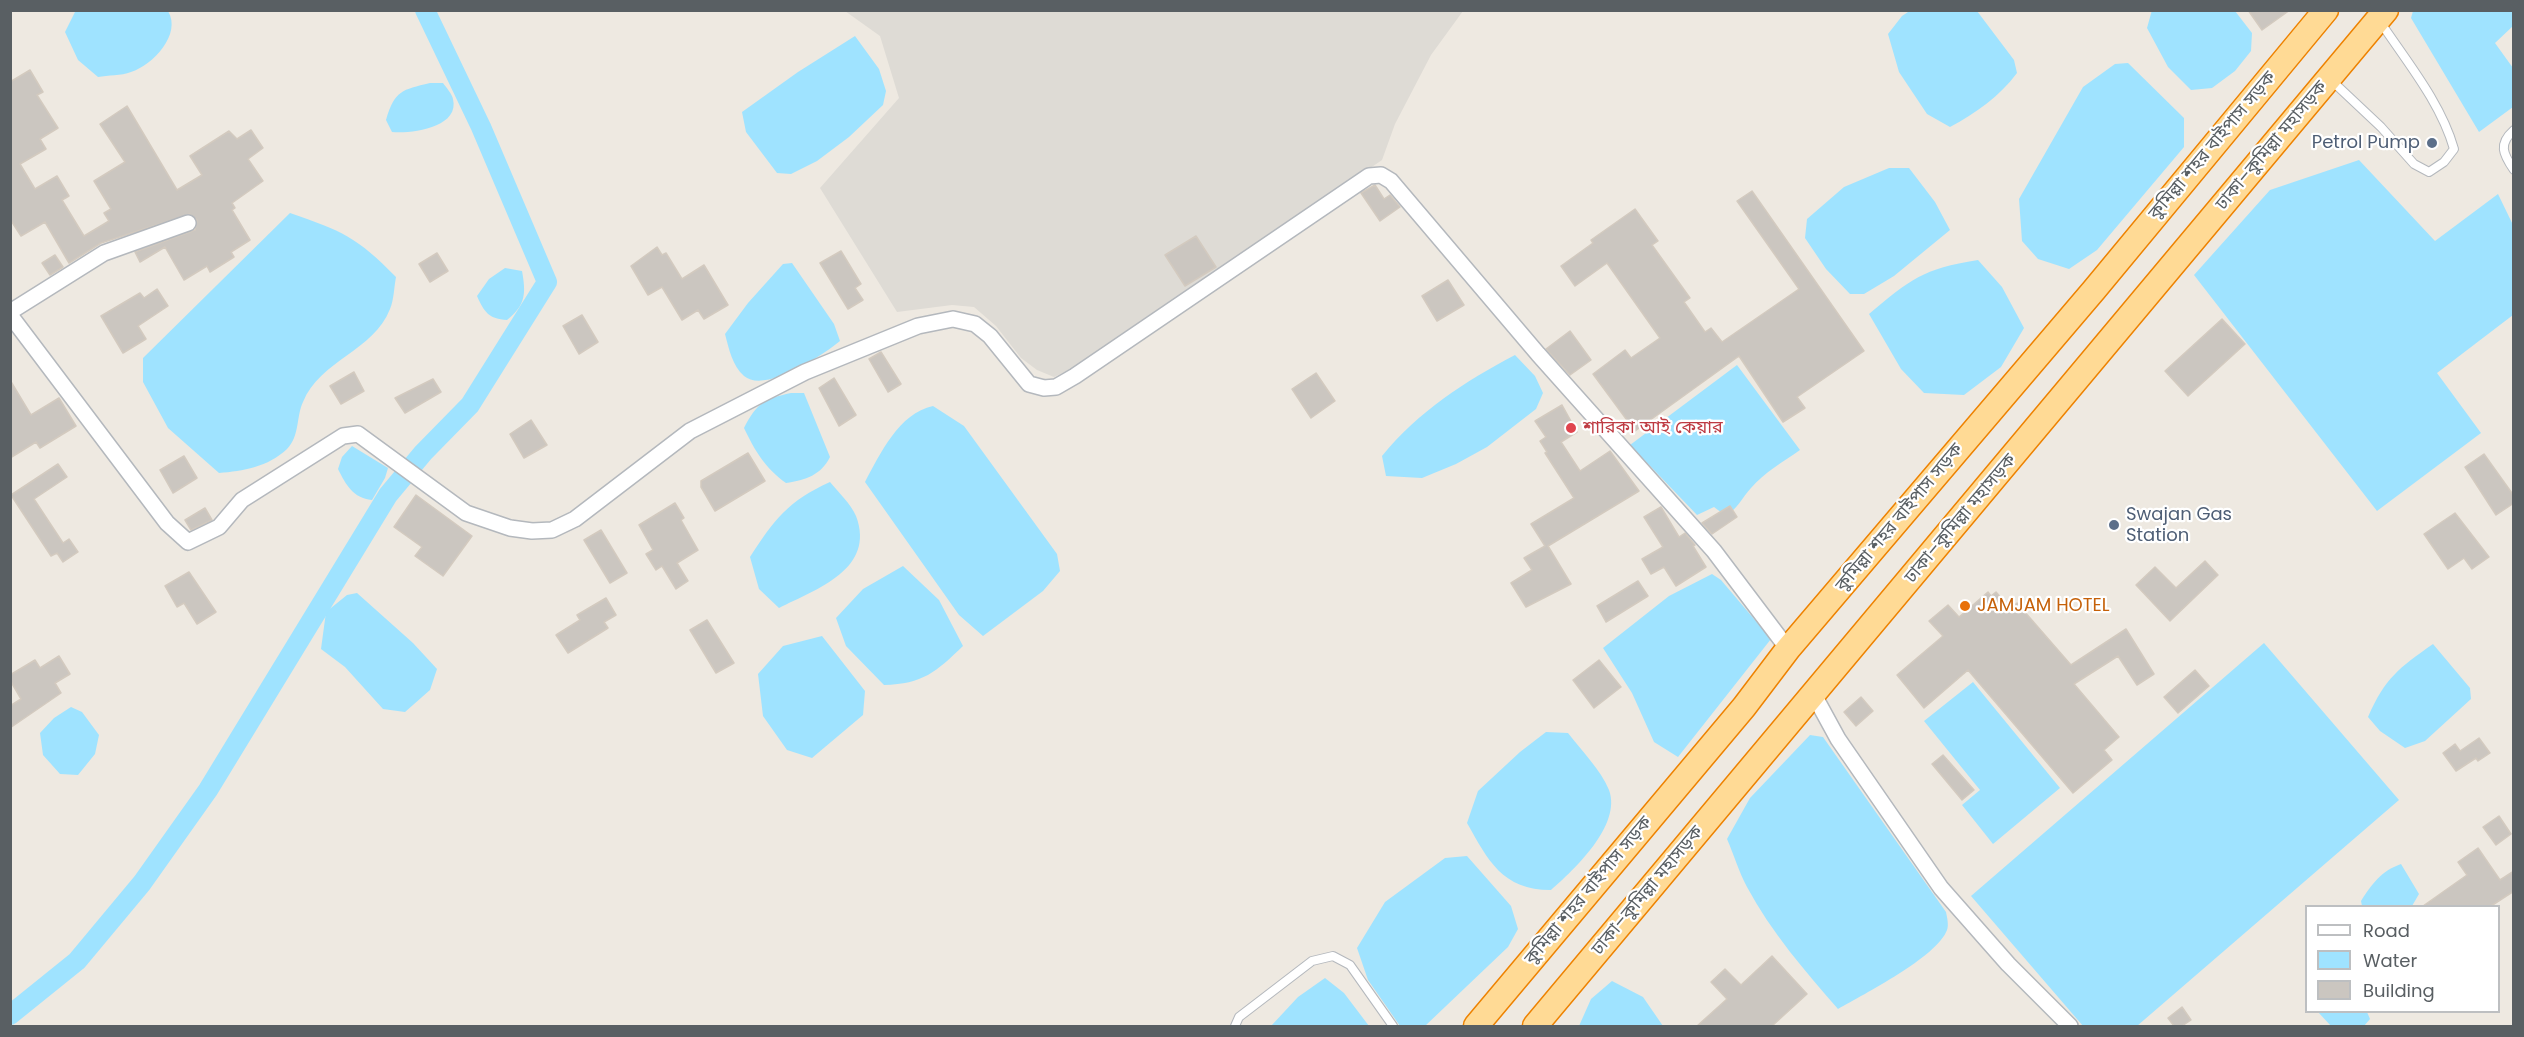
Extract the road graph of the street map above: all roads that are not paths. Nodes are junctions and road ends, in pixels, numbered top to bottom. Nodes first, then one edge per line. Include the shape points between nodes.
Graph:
1 (2326, 10) edge
2 (2382, 15) edge
3 (2329, 78) junction
4 (2514, 130) edge
5 (2514, 170) edge
6 (188, 223) dead end
7 (10, 313) edge
8 (1788, 649) junction
9 (1814, 695) junction
10 (1235, 1026) edge
11 (1393, 1026) edge
12 (1476, 1026) edge
13 (1535, 1026) edge
14 (2070, 1026) edge

1 - 8 highway, কুমিল্লা শহর বাইপাস সড়ক
2 - 3 highway, ঢাকা–কুমিল্লা মহাসড়ক
2 - 3 lane via 2448,130 2454,149 2444,162 2428,172 2414,164
3 - 9 highway, ঢাকা–কুমিল্লা মহাসড়ক
4 - 5 lane via 2504,138 2502,146
6 - 7 street via 104,253
7 - 8 street via 167,523 188,542 219,527 242,500 344,436 358,434 466,513 510,528 552,530 575,519 690,431 805,372 918,326 953,319 975,324 990,336 1029,384 1056,387 1375,174 1391,181 1538,354 1714,551
8 - 12 highway, কুমিল্লা শহর বাইপাস সড়ক via 1744,707
9 - 13 highway, ঢাকা–কুমিল্লা মহাসড়ক
9 - 14 street via 1838,739 1941,888
10 - 11 lane via 1239,1017 1312,961 1332,956 1350,965

